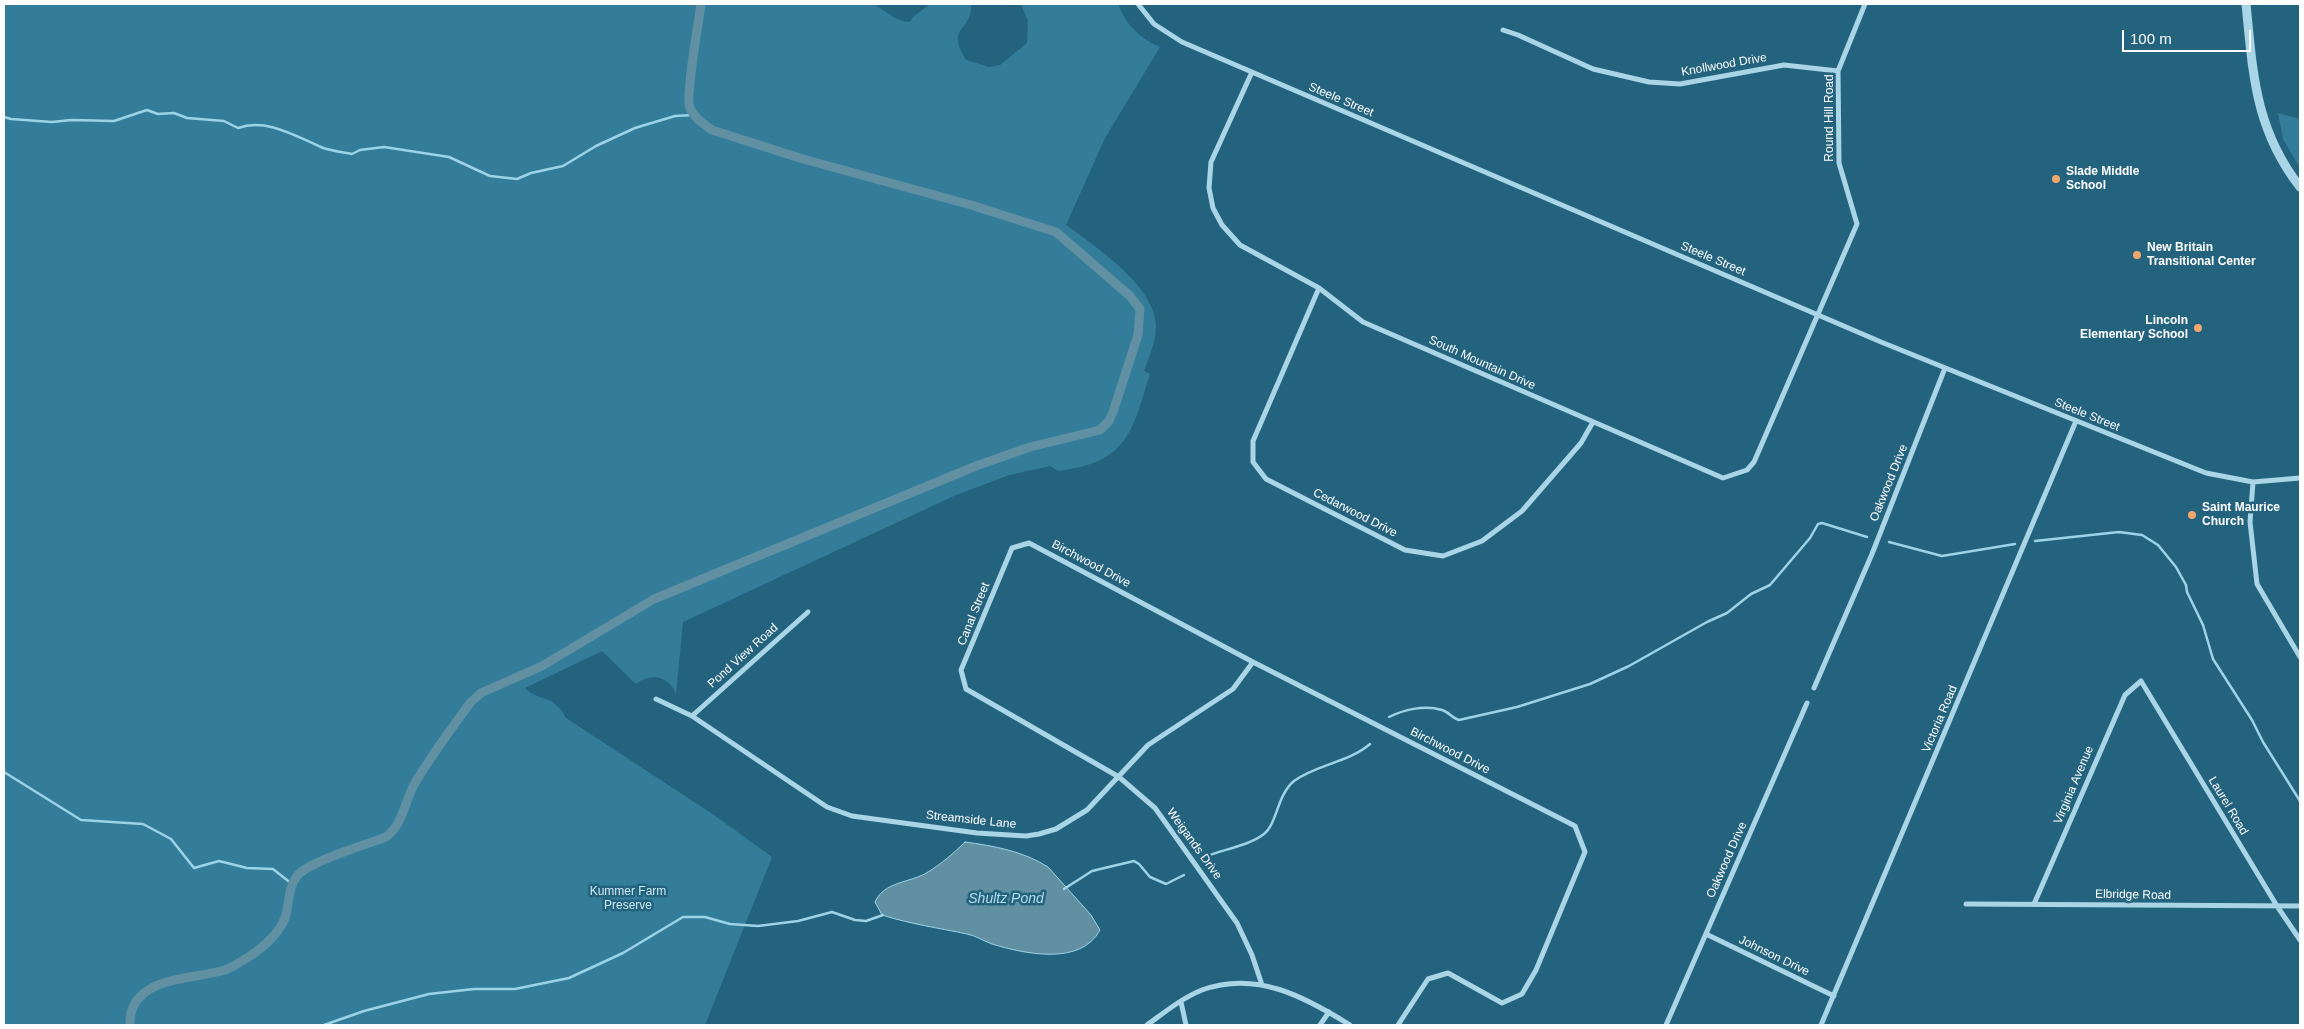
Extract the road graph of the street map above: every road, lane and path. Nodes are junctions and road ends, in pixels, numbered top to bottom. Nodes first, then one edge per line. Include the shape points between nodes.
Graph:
1 (1138, 4) edge
2 (1865, 4) edge
3 (2246, 4) edge
4 (1503, 30) dead end
5 (1838, 71) junction
6 (1252, 72) junction
7 (2300, 187) edge
8 (1319, 288) junction
9 (1817, 315) junction
10 (1945, 368) junction
11 (2076, 421) junction
12 (1592, 422) junction
13 (2300, 478) edge
14 (2253, 482) junction
15 (1012, 548) joint
16 (808, 612) dead end
17 (2300, 657) edge
18 (1253, 662) junction
19 (2141, 681) joint
20 (1814, 688) dead end
21 (966, 689) joint
22 (656, 699) dead end
23 (1807, 703) dead end
24 (692, 716) junction
25 (1119, 777) junction
26 (1966, 904) dead end
27 (2034, 904) junction
28 (2277, 906) junction
29 (2300, 906) edge
30 (1706, 934) junction
31 (2300, 940) edge
32 (1262, 985) junction
33 (1834, 996) junction
34 (1181, 1002) junction
35 (1329, 1012) junction
36 (1147, 1025) edge
37 (1186, 1025) edge
38 (1320, 1025) edge
39 (1350, 1025) edge
40 (1398, 1025) edge
41 (1666, 1025) edge
42 (1821, 1025) edge

1 - 6 street, Steele Street via 1169,36
2 - 5 street, Round Hill Road
3 - 7 street via 2260,113 2278,156
4 - 5 street, Knollwood Drive via 1593,69 1649,82 1680,84 1784,64
5 - 9 street, Round Hill Road via 1839,163 1857,224
6 - 8 street, South Mountain Drive via 1211,162 1209,188 1213,208 1222,225 1240,245
6 - 9 street, Steele Street
8 - 12 street, South Mountain Drive via 1364,322
8 - 12 street, Cedarwood Drive via 1253,441 1253,462 1266,479 1405,550 1443,556 1482,542 1522,512 1580,443
9 - 10 street, Steele Street
9 - 12 street, South Mountain Drive via 1754,462 1747,470 1723,478
10 - 11 street, Steele Street
10 - 20 street, Oakwood Drive via 1872,554
11 - 14 street, Steele Street via 2206,473
11 - 33 street, Victoria Road
13 - 14 street, Steele Street
14 - 17 street via 2250,522 2257,584
15 - 18 street, Birchwood Drive via 1029,542
15 - 21 street, Canal Street via 961,670
16 - 24 street, Pond View Road
18 - 25 street, Streamside Lane via 1233,689 1148,745
18 - 40 street, Birchwood Drive via 1575,826 1585,852 1536,970 1522,994 1502,1002 1448,973 1428,978
19 - 27 street, Virginia Avenue via 2124,695
19 - 28 street, Laurel Road
21 - 25 street, Weigands Drive
22 - 24 street, Streamside Lane
23 - 30 street, Oakwood Drive
24 - 25 street, Streamside Lane via 828,807 852,816 978,833 1039,834 1056,829 1087,810
25 - 32 street, Weigands Drive via 1164,819 1229,910 1243,933
26 - 27 street, Elbridge Road
27 - 28 street, Elbridge Road
28 - 29 street, Elbridge Road
28 - 31 street, Laurel Road
30 - 33 street, Johnson Drive
30 - 41 street, Oakwood Drive
32 - 34 street via 1235,984 1211,988
32 - 35 street via 1297,994
33 - 42 street, Victoria Road
34 - 36 street
34 - 37 street
35 - 38 street
35 - 39 street

